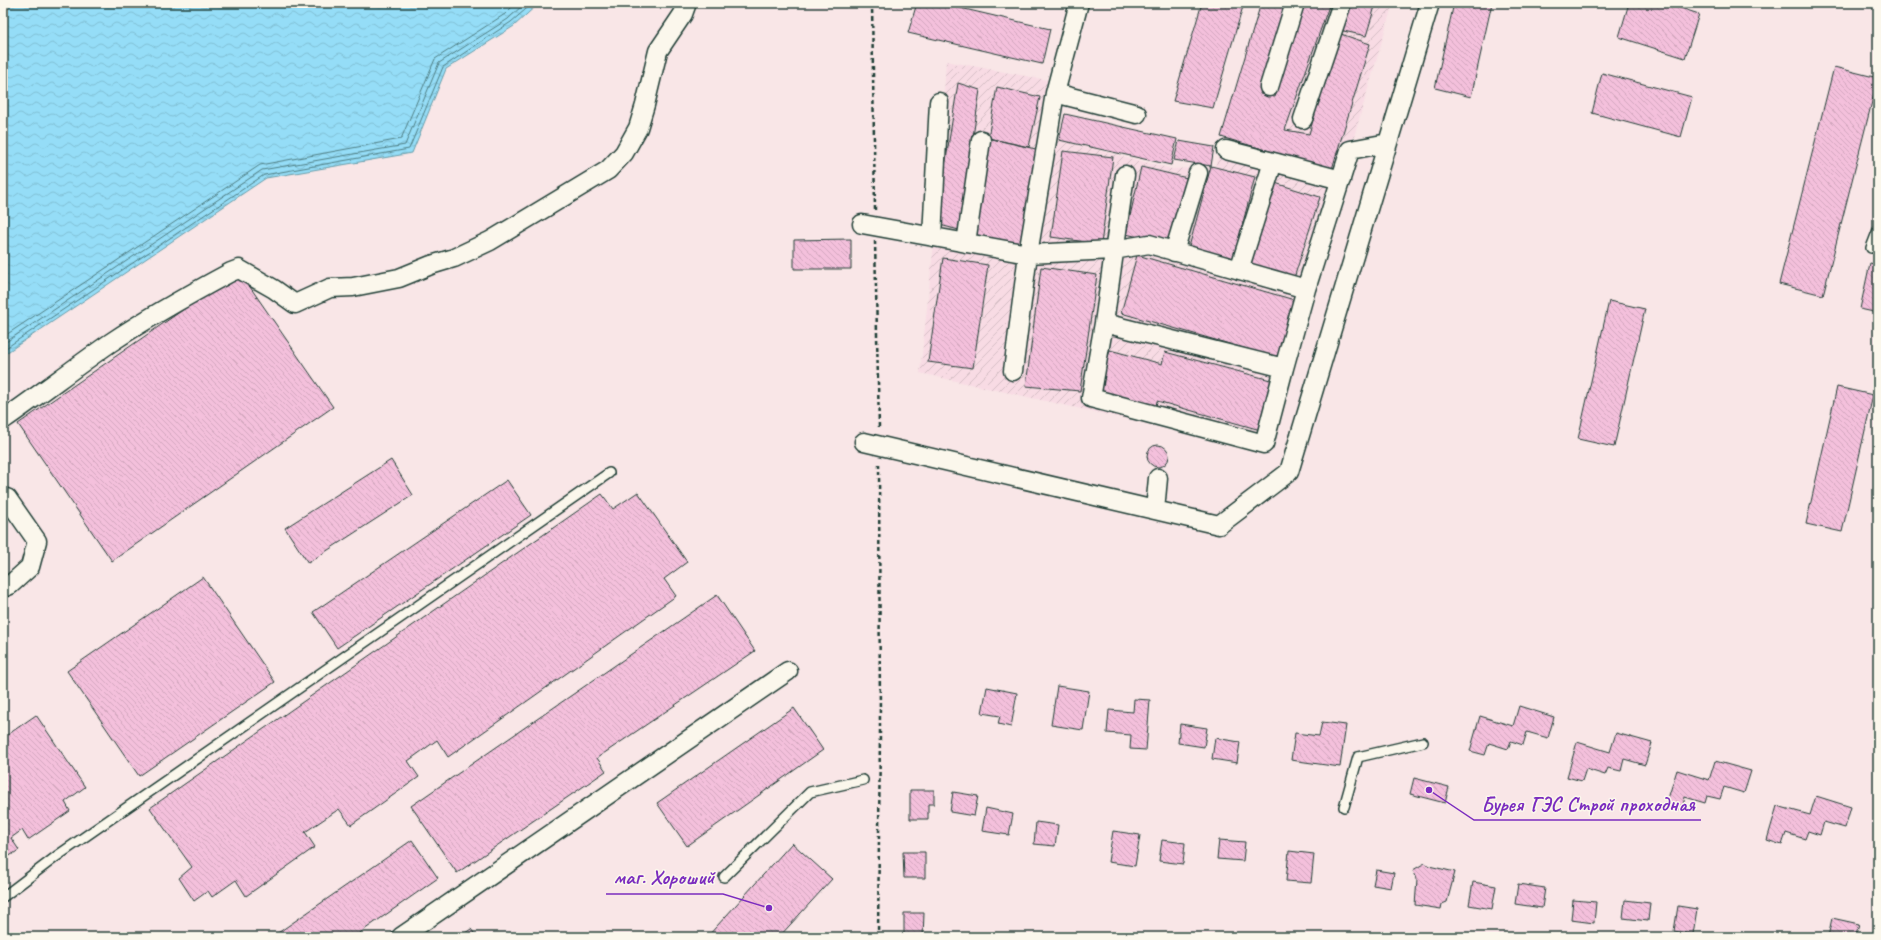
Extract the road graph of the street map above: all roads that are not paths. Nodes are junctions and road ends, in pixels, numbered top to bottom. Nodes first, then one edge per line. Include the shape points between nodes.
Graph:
1 (687, 3) edge
2 (1079, 3) edge
3 (1295, 3) edge
4 (1342, 3) edge
5 (1430, 3) edge
6 (1269, 87) dead end
7 (1055, 93) junction
8 (939, 102) dead end
9 (1137, 114) dead end
10 (1304, 119) dead end
11 (981, 140) dead end
12 (1388, 143) junction
13 (1226, 150) dead end
14 (1273, 162) junction
15 (1198, 173) dead end
16 (1125, 175) dead end
17 (1341, 180) junction
18 (869, 225) road end
19 (1878, 230) edge
20 (932, 237) junction
21 (966, 243) junction
22 (1871, 248) dead end
23 (1113, 250) junction
24 (1174, 252) junction
25 (1028, 254) junction
26 (1239, 270) junction
27 (1306, 289) junction
28 (1104, 323) junction
29 (1284, 368) junction
30 (1013, 371) dead end
31 (3, 420) edge
32 (871, 444) road end
33 (609, 473) dead end
34 (1158, 478) dead end
35 (7, 498) dead end
36 (1155, 510) junction
37 (3, 588) edge
38 (788, 671) dead end
39 (1423, 742) dead end
40 (863, 780) dead end
41 (1344, 807) dead end
42 (724, 877) dead end
43 (3, 897) edge
44 (401, 937) edge

1 - 31 street via 683,14 658,51 638,128 624,153 608,170 581,187 490,241 454,258 399,278 353,287 330,288 294,304 239,269 231,272 110,343
2 - 7 street
3 - 6 street
4 - 10 street
5 - 12 street
7 - 9 street
7 - 25 street
8 - 20 street
11 - 21 street
12 - 17 street via 1350,150
12 - 36 street via 1289,472 1219,525
13 - 14 street
14 - 17 street
14 - 26 street
15 - 24 street
16 - 23 street
17 - 27 street
18 - 20 street
19 - 22 lane
20 - 21 street
21 - 25 street
23 - 24 street via 1149,244
23 - 25 street
23 - 28 street
24 - 26 street
25 - 30 street
26 - 27 street
27 - 29 street
28 - 29 street
28 - 29 street via 1091,398 1264,444
32 - 36 street
33 - 43 lane via 57,856
34 - 36 street
35 - 37 street via 37,541 30,567
38 - 44 street
39 - 41 lane via 1358,757
40 - 42 lane via 810,792

